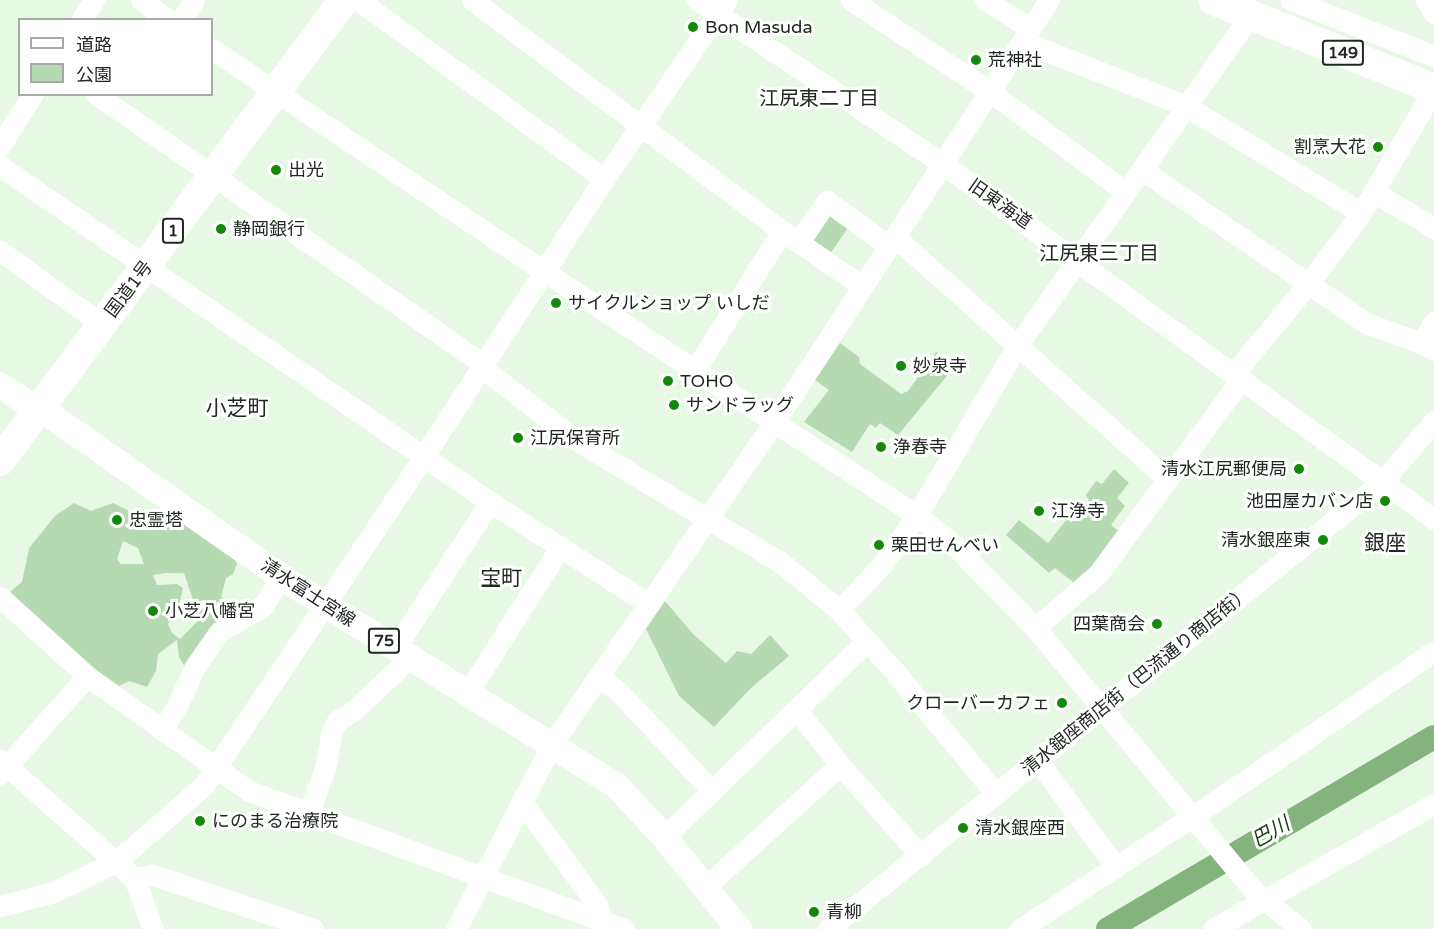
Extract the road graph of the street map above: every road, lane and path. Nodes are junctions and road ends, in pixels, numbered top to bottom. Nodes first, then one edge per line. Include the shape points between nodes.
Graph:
1 (94, 0) edge
2 (141, 0) edge
3 (194, 0) edge
4 (330, 0) edge
5 (344, 0) edge
6 (358, 0) edge
7 (472, 0) edge
8 (697, 0) edge
9 (851, 0) edge
10 (985, 0) edge
11 (1048, 0) edge
12 (1211, 0) edge
13 (1426, 0) edge
14 (722, 7) edge
15 (1260, 9) edge
16 (1434, 13) edge
17 (82, 18) edge
18 (166, 18) edge
19 (182, 18) edge
20 (1026, 34) junction
21 (213, 50) edge
22 (1434, 56) edge
23 (1434, 72) edge
24 (270, 89) junction
25 (989, 91) junction
26 (32, 96) edge
27 (99, 96) edge
28 (1432, 98) edge
29 (1186, 106) junction
30 (640, 124) junction
31 (0, 146) edge
32 (941, 163) junction
33 (0, 166) edge
34 (1142, 170) junction
35 (209, 171) junction
36 (603, 179) junction
37 (1126, 192) junction
38 (1374, 192) junction
39 (1361, 213) junction
40 (1434, 228) edge
41 (791, 237) junction
42 (892, 242) junction
43 (0, 250) edge
44 (1078, 260) junction
45 (140, 263) junction
46 (545, 272) junction
47 (1308, 284) junction
48 (862, 286) junction
49 (92, 317) junction
50 (1434, 322) edge
51 (1017, 346) junction
52 (1428, 346) edge
53 (482, 365) junction
54 (695, 370) junction
55 (1238, 375) junction
56 (0, 385) edge
57 (34, 406) junction
58 (775, 421) junction
59 (1434, 421) edge
60 (0, 440) edge
61 (424, 456) junction
62 (0, 461) edge
63 (1166, 478) junction
64 (1383, 481) junction
65 (490, 502) junction
66 (917, 515) junction
67 (708, 519) junction
68 (1434, 519) edge
69 (561, 546) junction
70 (282, 578) junction
71 (0, 597) edge
72 (649, 604) junction
73 (325, 605) junction
74 (839, 610) junction
75 (1035, 628) junction
76 (867, 641) junction
77 (1434, 651) edge
78 (401, 652) junction
79 (87, 676) junction
80 (599, 677) junction
81 (468, 692) junction
82 (1103, 707) junction
83 (796, 709) junction
84 (162, 730) junction
85 (552, 744) junction
86 (1038, 761) junction
87 (840, 765) junction
88 (2, 767) edge
89 (216, 769) junction
90 (712, 791) junction
91 (996, 794) junction
92 (521, 801) junction
93 (1434, 804) edge
94 (308, 814) junction
95 (1195, 821) junction
96 (664, 837) junction
97 (921, 856) junction
98 (117, 861) junction
99 (1116, 867) junction
100 (134, 878) junction
101 (482, 878) junction
102 (705, 887) junction
103 (1259, 897) junction
104 (0, 906) edge
105 (601, 920) junction
106 (153, 929) edge
107 (313, 929) edge
108 (456, 929) edge
109 (624, 929) edge
110 (739, 929) edge
111 (828, 929) edge
112 (1020, 929) edge
113 (1213, 929) edge
114 (1301, 929) edge

1 - 17 street
2 - 18 street
3 - 19 street
4 - 24 highway, 国道1号 / 1
5 - 24 highway, 国道1号 / 1
6 - 36 street
7 - 30 street
8 - 14 street, 旧東海道
9 - 25 street
10 - 20 street
11 - 20 street
12 - 15 highway, 149
13 - 16 street
14 - 30 street
14 - 32 street, 旧東海道
15 - 22 street
15 - 23 highway, 149
15 - 28 highway, 149
15 - 29 street
20 - 25 street
20 - 29 street
21 - 24 street
24 - 35 highway, 国道1号 / 1
24 - 46 street
25 - 32 street
25 - 37 street
26 - 31 street
27 - 35 street
28 - 38 street
29 - 34 street
29 - 39 street
30 - 36 street
30 - 41 street
32 - 42 street
32 - 44 street, 旧東海道
33 - 45 street
34 - 37 street
34 - 47 street
35 - 45 highway, 国道1号 / 1
35 - 53 street
36 - 46 street
37 - 44 street
38 - 39 street
38 - 40 street
39 - 47 street
41 - 42 street via 827,201
41 - 48 street
41 - 54 street
42 - 48 street
42 - 51 street
43 - 49 street
44 - 51 street
44 - 55 street, 旧東海道
45 - 49 highway, 国道1号 / 1
45 - 57 highway, 国道1号 / 1
45 - 61 street
46 - 53 street
46 - 54 street
47 - 52 street via 1366,323
47 - 55 street
48 - 58 street
49 - 57 highway, 国道1号 / 1
50 - 52 street
51 - 63 street
51 - 66 street
53 - 61 street
53 - 67 street via 579,442
54 - 58 street
55 - 63 street
55 - 64 street, 旧東海道
56 - 57 main road, 清水富士宮線 / 75
57 - 60 highway, 国道1号 / 1
57 - 62 highway, 国道1号 / 1
57 - 70 main road, 清水富士宮線 / 75
58 - 66 street
58 - 67 street
59 - 64 street, 清水銀座商店街（巴流通り商店街）
61 - 65 street
61 - 73 street
63 - 75 street via 1098,574
64 - 68 street, 旧東海道
64 - 82 street, 清水銀座商店街（巴流通り商店街）
65 - 69 street
65 - 78 street
66 - 74 street via 881,566
66 - 75 street via 954,545
67 - 72 street
67 - 74 street via 779,561
69 - 72 street
69 - 81 street
70 - 73 main road, 清水富士宮線 / 75
70 - 84 street via 263,606 219,632 194,668
71 - 79 street
72 - 80 street
73 - 78 main road, 清水富士宮線 / 75
73 - 89 street
74 - 76 street
75 - 82 street
76 - 83 street
76 - 91 street
77 - 95 street
78 - 81 main road, 清水富士宮線 / 75
78 - 94 street via 401,666 337,721 326,769
79 - 84 street
79 - 88 street
80 - 85 street
80 - 90 street via 620,693
81 - 85 main road, 清水富士宮線 / 75
82 - 86 street, 清水銀座商店街（巴流通り商店街）
82 - 95 street
83 - 87 street
83 - 90 street
84 - 89 street
85 - 92 street
85 - 96 main road, 清水富士宮線 / 75 via 617,786
86 - 91 street, 清水銀座商店街（巴流通り商店街）
86 - 99 street
87 - 97 street
87 - 102 street
88 - 98 street
89 - 94 street via 249,791
89 - 98 street via 174,813
90 - 96 street
91 - 97 street, 清水銀座商店街（巴流通り商店街）
92 - 101 street
92 - 105 street via 598,906
93 - 103 street
94 - 101 street
95 - 99 street
95 - 103 street
96 - 102 main road, 清水富士宮線 / 75
97 - 111 street, 清水銀座商店街（巴流通り商店街）
98 - 100 street
98 - 104 street via 54,892
99 - 112 street
100 - 106 street
100 - 107 street via 153,875
101 - 105 street
101 - 108 street
102 - 110 main road, 清水富士宮線 / 75
103 - 113 street
103 - 114 street
105 - 109 street

